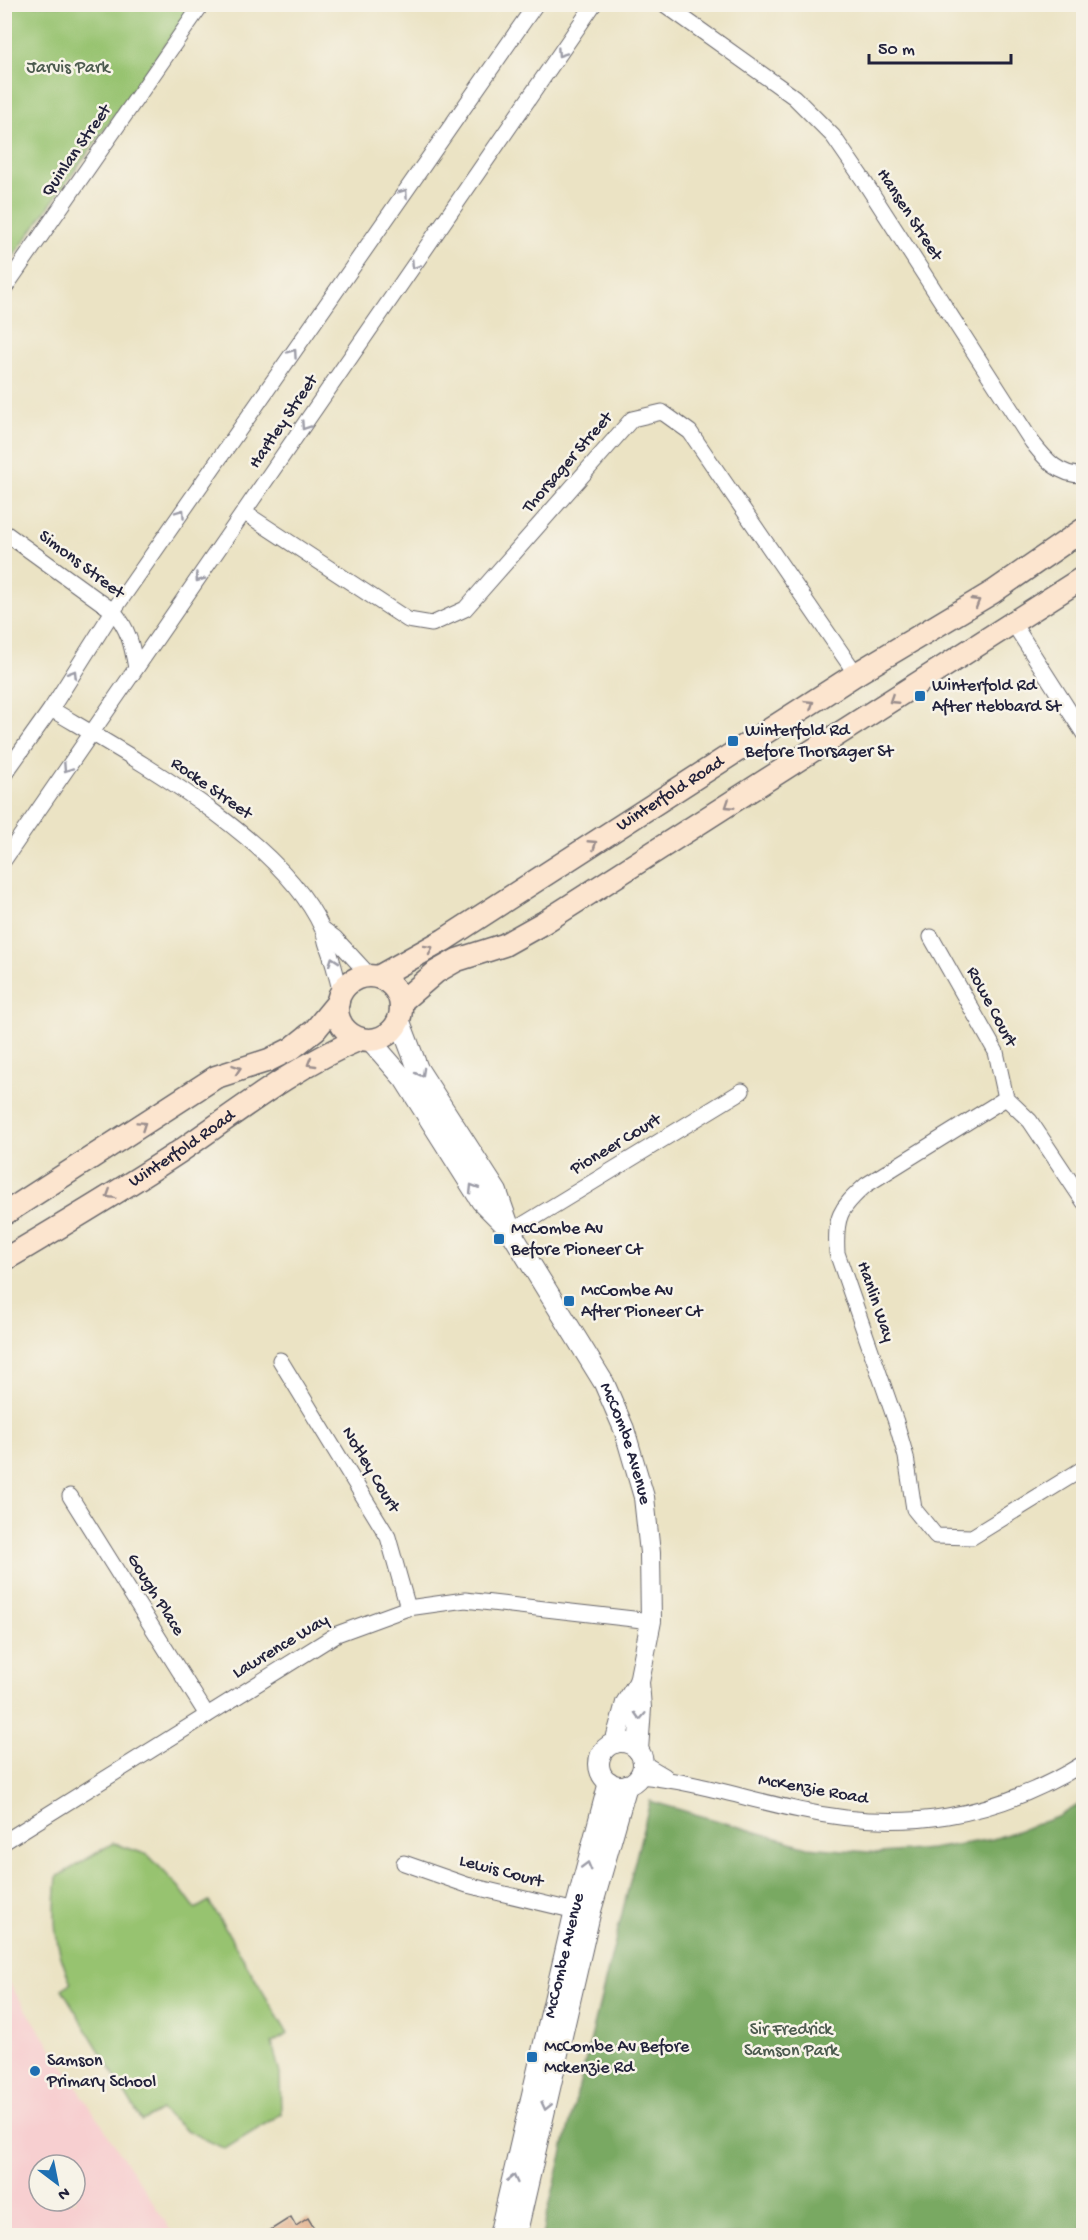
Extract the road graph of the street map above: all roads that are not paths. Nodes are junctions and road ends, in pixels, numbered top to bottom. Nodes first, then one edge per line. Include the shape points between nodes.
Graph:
1 (202, 4) edge
2 (536, 4) edge
3 (594, 4) edge
4 (664, 4) edge
5 (4, 289) edge
6 (1083, 475) edge
7 (245, 513) junction
8 (1083, 529) edge
9 (4, 532) edge
10 (1083, 577) edge
11 (113, 611) junction
12 (1013, 623) junction
13 (136, 668) junction
14 (856, 674) junction
15 (51, 709) junction
16 (91, 733) junction
17 (1083, 734) edge
18 (4, 775) edge
19 (4, 860) edge
20 (323, 929) junction
21 (931, 937) dead end
22 (374, 977) junction
23 (339, 998) junction
24 (400, 1010) junction
25 (365, 1039) junction
26 (742, 1091) dead end
27 (1006, 1098) junction
28 (1078, 1179) edge
29 (1083, 1202) edge
30 (4, 1214) edge
31 (511, 1232) junction
32 (4, 1260) edge
33 (280, 1360) dead end
34 (1083, 1468) edge
35 (70, 1496) dead end
36 (408, 1608) junction
37 (651, 1621) junction
38 (639, 1682) junction
39 (207, 1714) junction
40 (615, 1743) junction
41 (1083, 1763) edge
42 (631, 1771) junction
43 (4, 1842) edge
44 (404, 1863) dead end
45 (582, 1912) junction
46 (499, 2235) edge
47 (516, 2235) edge

1 - 5 street, Quinlan Street
11 -> 2 street, Hartley Street
3 -> 7 street, Hartley Street
4 - 6 street, Hansen Street via 794,98 818,120 846,153 1032,442 1053,467
7 -> 13 street, Hartley Street
7 - 14 street, Thorsager Street via 408,620 432,624 465,609 632,419 662,412 690,432
14 -> 8 main road, Winterfold Road via 993,592
9 - 11 street, Simons Street
10 - 12 main road
11 - 13 street, Simons Street via 128,633
15 -> 11 street, Hartley Street
12 - 17 street
12 -> 24 main road via 543,923 504,945 457,960 436,972
13 - 16 street, Hartley Street
22 -> 14 main road, Winterfold Road via 444,940
15 - 16 street, Rocke Street
15 - 18 street, Hartley Street
16 -> 19 street, Hartley Street
16 - 20 street, Rocke Street via 203,804 242,834 293,883
20 - 22 street, Rocke Street
23 -> 20 street, Rocke Street
21 - 27 street, Rowe Court via 996,1052
22 - 23 main road via 354,980
22 - 24 main road via 392,986
23 - 25 main road via 337,1011 345,1028
30 -> 23 main road via 216,1077 291,1048 315,1030
24 - 25 main road via 388,1034
24 -> 31 street, McCombe Avenue via 418,1069 497,1192
31 -> 25 street, McCombe Avenue via 481,1201 404,1079
25 -> 32 main road, Winterfold Road via 331,1051 304,1067 158,1166
26 - 31 street, Pioneer Court
27 - 28 street
27 - 34 street, Hanlin Way via 866,1185 847,1202 839,1216 837,1253 896,1422 914,1509 936,1536 972,1537
28 - 29 street
31 - 37 street, McCombe Avenue via 604,1383 624,1429 648,1524
33 - 36 street, Notley Court via 388,1538
35 - 39 street, Gough Place
36 - 37 street, Lawrence Way via 465,1599
36 - 39 street, Lawrence Way via 337,1634
37 - 38 street, McCombe Avenue
38 - 40 street, McCombe Avenue via 626,1703
38 -> 42 street, McCombe Avenue via 641,1708
39 - 43 street, Lawrence Way
40 - 42 street via 625,1742
40 - 42 street, McCombe Avenue via 600,1759 600,1770
41 - 42 street, McKenzie Road via 1062,1777 997,1805 938,1818 895,1821 852,1820 800,1811
42 - 45 street, McCombe Avenue
44 - 45 street, Lewis Court via 467,1885
46 -> 45 street, McCombe Avenue
45 -> 47 street, McCombe Avenue

